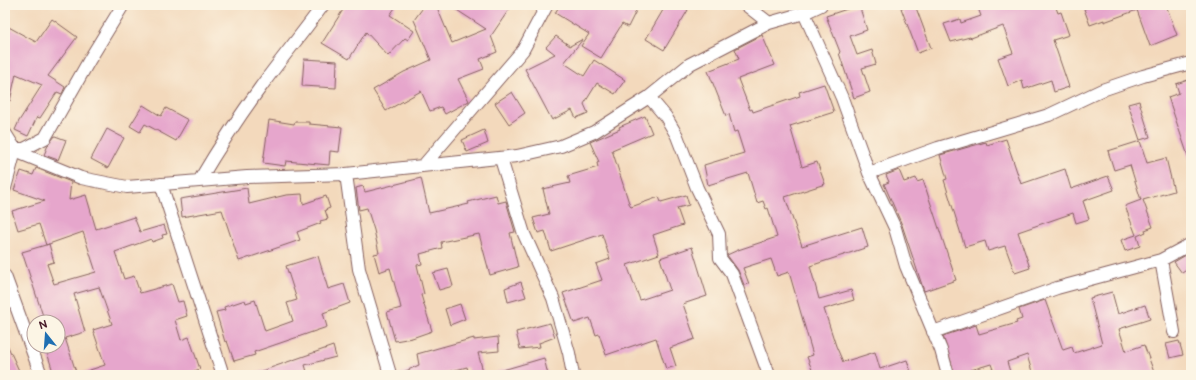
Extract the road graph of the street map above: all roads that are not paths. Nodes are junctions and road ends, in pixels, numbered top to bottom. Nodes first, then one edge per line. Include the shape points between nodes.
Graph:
1 (123, 5) edge
2 (323, 5) edge
3 (547, 5) edge
4 (746, 5) edge
5 (821, 5) edge
6 (804, 13) junction
7 (769, 23) junction
8 (1191, 63) edge
9 (649, 97) junction
10 (6, 134) edge
11 (15, 151) junction
12 (501, 159) junction
13 (423, 166) junction
14 (869, 173) junction
15 (346, 174) junction
16 (200, 181) junction
17 (161, 184) junction
18 (5, 188) edge
19 (1191, 244) edge
20 (1161, 260) junction
21 (5, 276) edge
22 (933, 332) junction
23 (1174, 332) dead end
24 (40, 375) edge
25 (223, 375) edge
26 (388, 375) edge
27 (573, 375) edge
28 (769, 375) edge
29 (948, 375) edge

1 - 10 street via 45,138 24,149 15,149
2 - 16 street via 299,40 260,86 222,142
3 - 13 street via 523,50
4 - 7 street
5 - 6 street
6 - 7 street
6 - 14 street via 842,98
7 - 9 street via 690,64
8 - 14 street via 1102,90 1049,115 938,148
9 - 12 street via 594,132 540,152
9 - 28 street via 666,117 677,136 697,188 719,234 720,258 732,274
10 - 11 street
11 - 17 street via 73,175 98,182 127,187
11 - 18 street
12 - 13 street
12 - 27 street via 524,234 553,298 570,353
13 - 15 street
14 - 22 street via 896,228 906,266
15 - 16 street via 255,176
15 - 26 street via 359,269
16 - 17 street
17 - 25 street
19 - 20 street
20 - 22 street via 1057,288
20 - 23 street
21 - 24 street
22 - 29 street

